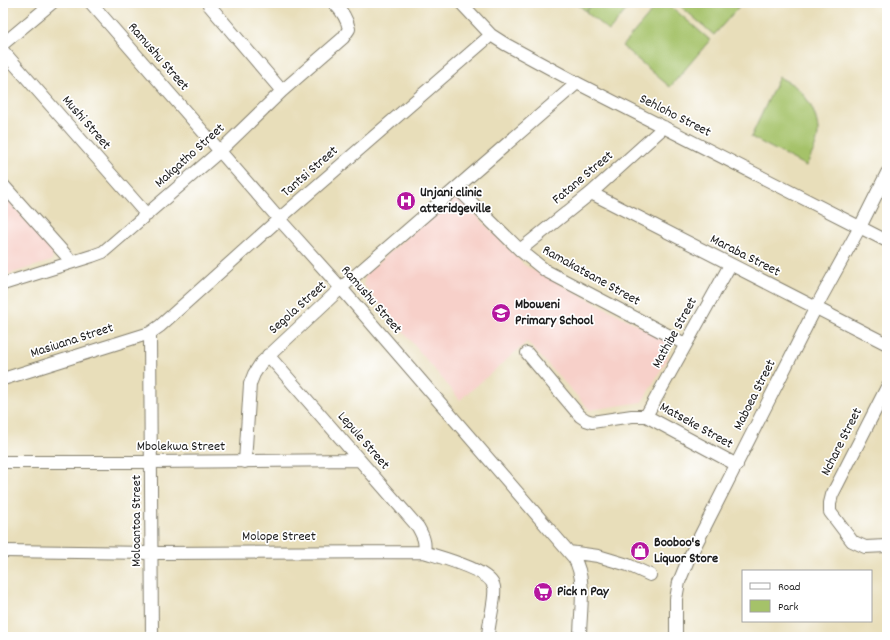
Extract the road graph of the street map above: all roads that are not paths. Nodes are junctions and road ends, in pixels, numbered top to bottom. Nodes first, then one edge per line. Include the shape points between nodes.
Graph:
1 (52, 3) edge
2 (91, 3) edge
3 (334, 3) edge
4 (461, 3) edge
5 (209, 5) dead end
6 (491, 35) junction
7 (3, 44) edge
8 (3, 51) edge
9 (577, 83) junction
10 (282, 91) junction
11 (664, 127) junction
12 (220, 151) junction
13 (887, 173) edge
14 (3, 185) edge
15 (457, 188) junction
16 (591, 193) junction
17 (147, 215) junction
18 (279, 219) junction
19 (860, 227) junction
20 (887, 241) edge
21 (520, 250) junction
22 (72, 262) junction
23 (730, 265) junction
24 (3, 284) edge
25 (341, 288) junction
26 (816, 308) junction
27 (150, 333) junction
28 (685, 344) junction
29 (887, 344) edge
30 (527, 353) dead end
31 (268, 355) junction
32 (3, 379) edge
33 (887, 387) edge
34 (646, 416) junction
35 (358, 460) junction
36 (3, 462) edge
37 (152, 462) junction
38 (245, 462) junction
39 (737, 465) junction
40 (887, 546) edge
41 (3, 551) edge
42 (424, 552) junction
43 (569, 552) junction
44 (152, 553) junction
45 (650, 575) dead end
46 (152, 637) edge
47 (488, 637) edge
48 (580, 637) edge
49 (676, 637) edge

1 - 7 street
2 - 12 street, Ramushu Street
3 - 10 street, Makgatho Street via 347,21 347,34
4 - 6 street, Sehloho Street
5 - 10 street
6 - 9 street, Sehloho Street
6 - 18 street, Tantsi Street
8 - 17 street, Mushi Street
9 - 11 street, Sehloho Street
9 - 15 street, Segola Street
10 - 12 street, Makgatho Street
11 - 16 street, Fatane Street
11 - 19 street, Sehloho Street
12 - 17 street, Makgatho Street
12 - 18 street, Ramushu Street
13 - 19 street, Maboea Street
14 - 22 street
15 - 21 street, Ramakatsane Street
15 - 25 street, Segola Street
16 - 21 street, Fatane Street
16 - 23 street, Maraba Street
17 - 22 street, Makgatho Street via 103,252
18 - 25 street, Ramushu Street
18 - 27 street, Tantsi Street via 180,310
19 - 20 street, Sehloho Street
19 - 26 street, Maboea Street
21 - 28 street, Ramakatsane Street via 546,271
22 - 24 street, Makgatho Street
23 - 26 street, Maraba Street
23 - 28 street, Mathibe Street
25 - 31 street, Segola Street
25 - 43 street, Ramushu Street
26 - 29 street, Maraba Street
26 - 39 street, Maboea Street
27 - 32 street, Masiuana Street
27 - 37 street, Moloantoa Street
28 - 34 street, Mathibe Street
30 - 34 street, Matseke Street via 586,420 592,422
31 - 35 street, Lepule Street
31 - 38 street, Segola Street via 250,384
33 - 40 street, Nchare Street via 830,503 830,512 852,541 865,547
34 - 39 street, Matseke Street
35 - 38 street, Mbolekwa Street
35 - 42 street, Lepule Street via 418,528 423,536
36 - 37 street, Mbolekwa Street
37 - 38 street, Mbolekwa Street
37 - 44 street, Moloantoa Street
39 - 49 street, Maboea Street via 679,582 676,599
41 - 44 street, Molope Street
42 - 44 street, Molope Street
42 - 47 street, Molope Street via 478,572 493,584
43 - 45 street via 628,564
43 - 48 street, Ramushu Street via 579,566 581,574
44 - 46 street, Moloantoa Street

